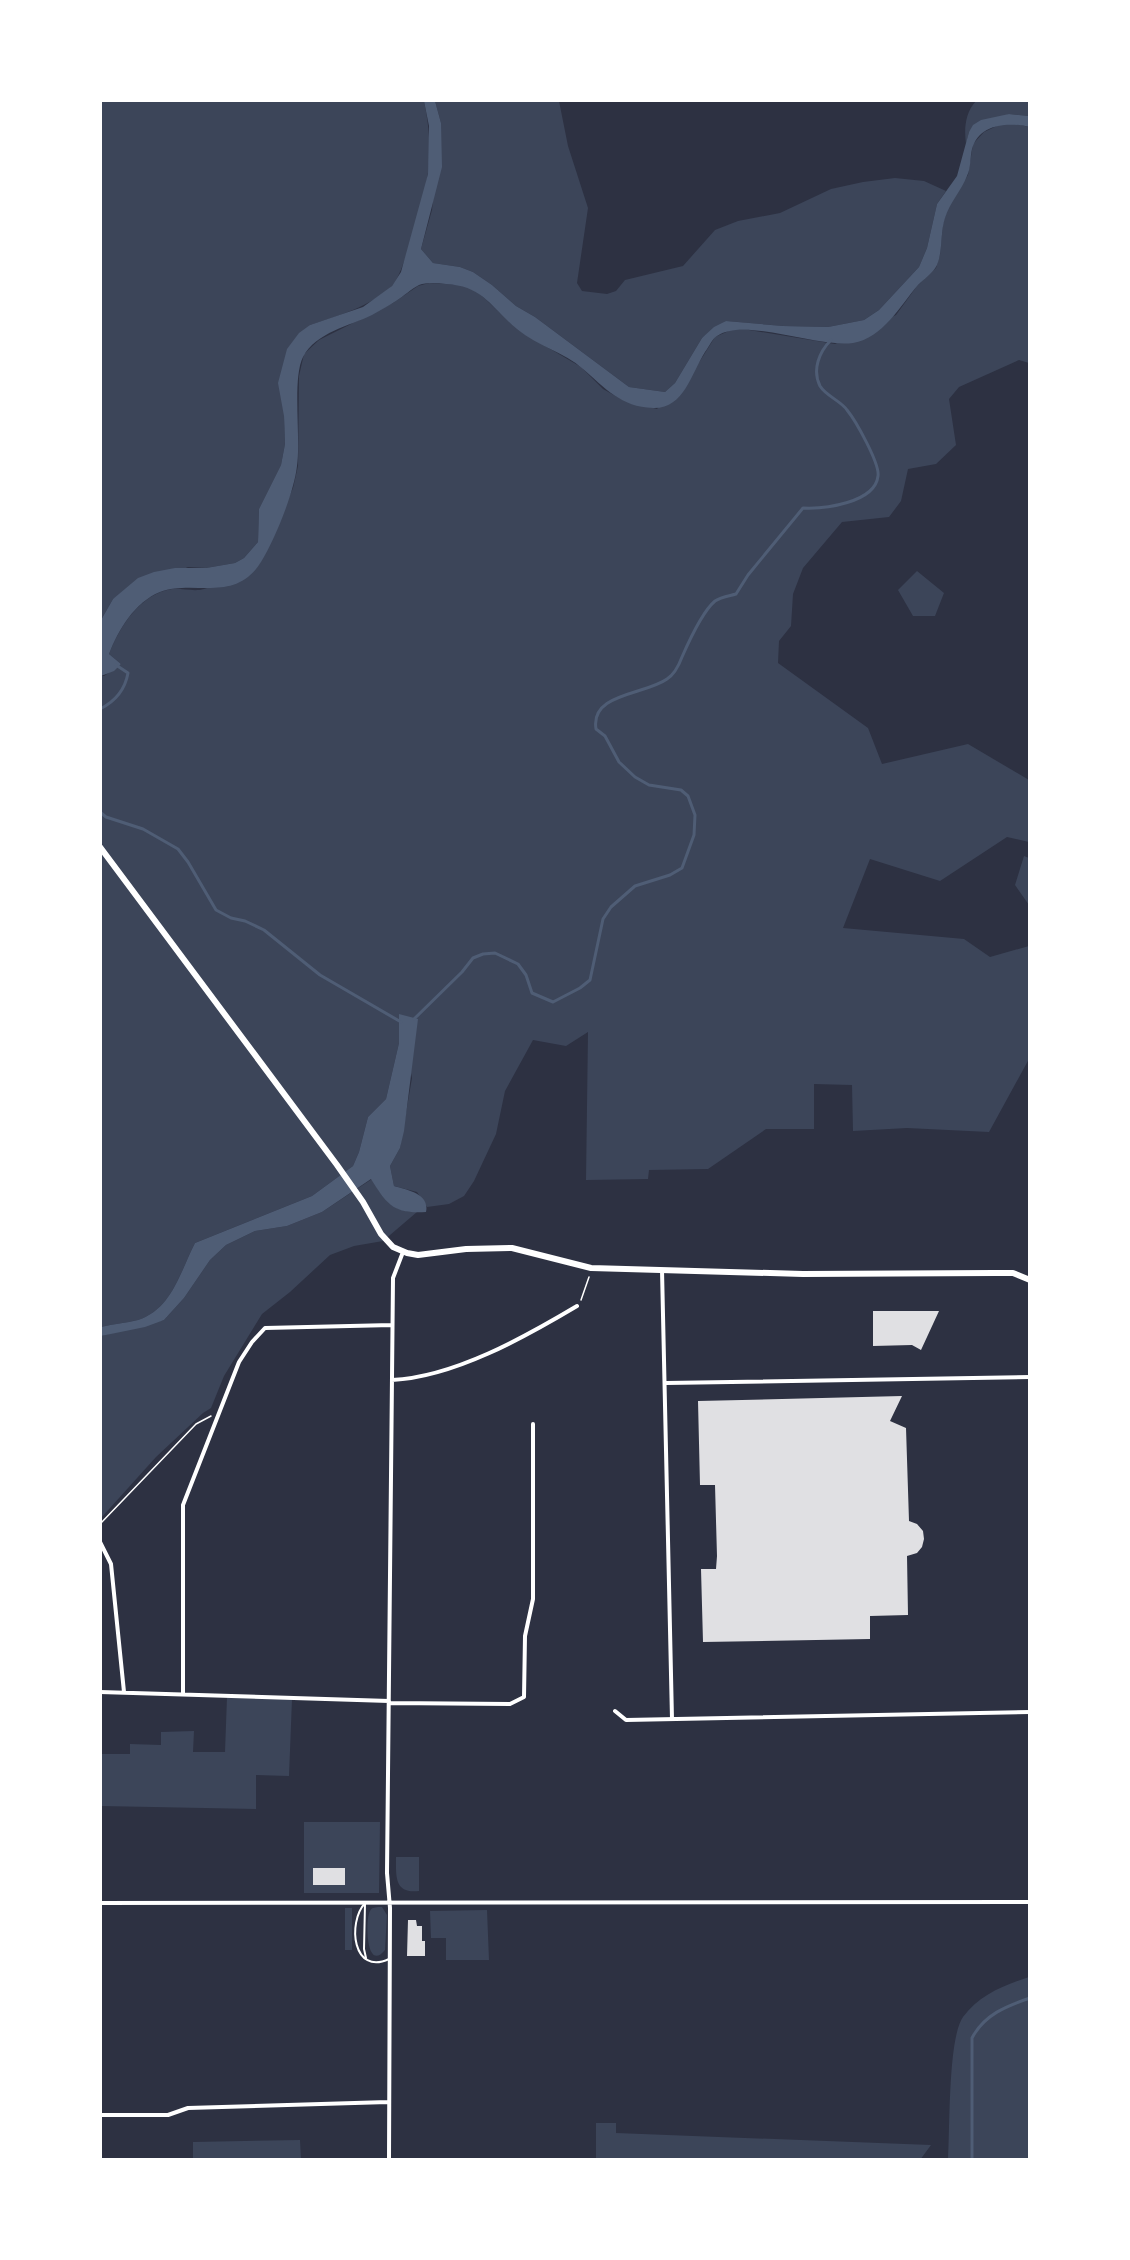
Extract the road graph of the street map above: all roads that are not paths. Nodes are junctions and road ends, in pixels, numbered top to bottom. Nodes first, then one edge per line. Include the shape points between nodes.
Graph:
1 (100, 847) edge
2 (402, 1252) junction
3 (662, 1270) junction
4 (1029, 1280) edge
5 (577, 1306) road end
6 (392, 1325) junction
7 (1029, 1377) edge
8 (392, 1380) junction
9 (666, 1383) junction
10 (533, 1424) dead end
11 (100, 1542) edge
12 (100, 1692) edge
13 (124, 1692) junction
14 (183, 1694) junction
15 (389, 1702) junction
16 (615, 1711) dead end
17 (1029, 1712) edge
18 (672, 1719) junction
19 (1029, 1902) edge
20 (100, 1903) edge
21 (365, 1903) junction
22 (389, 1903) junction
23 (366, 1958) junction
24 (389, 1959) junction
25 (388, 2102) junction
26 (100, 2115) edge
27 (388, 2160) edge

1 - 2 main road via 338,1165 381,1234
2 - 3 main road via 418,1255 512,1248 591,1268
2 - 6 street via 393,1278
3 - 4 main road via 873,1275 1013,1273
3 - 9 street
5 - 8 street via 526,1336 474,1359 422,1376
6 - 8 street
6 - 14 street via 265,1328 239,1362 183,1505
7 - 9 street
8 - 15 street
9 - 18 street
10 - 15 street via 533,1599 525,1636 524,1696 510,1704
11 - 13 street via 111,1564
12 - 13 street
13 - 14 street
14 - 15 street
15 - 22 street
16 - 18 street via 626,1720
17 - 18 street
19 - 22 street
20 - 21 street
21 - 22 street
21 - 23 lane
21 - 23 lane via 359,1910 355,1944
22 - 24 street
23 - 24 lane via 377,1962
24 - 25 street
25 - 26 street via 188,2108 168,2115
25 - 27 street

